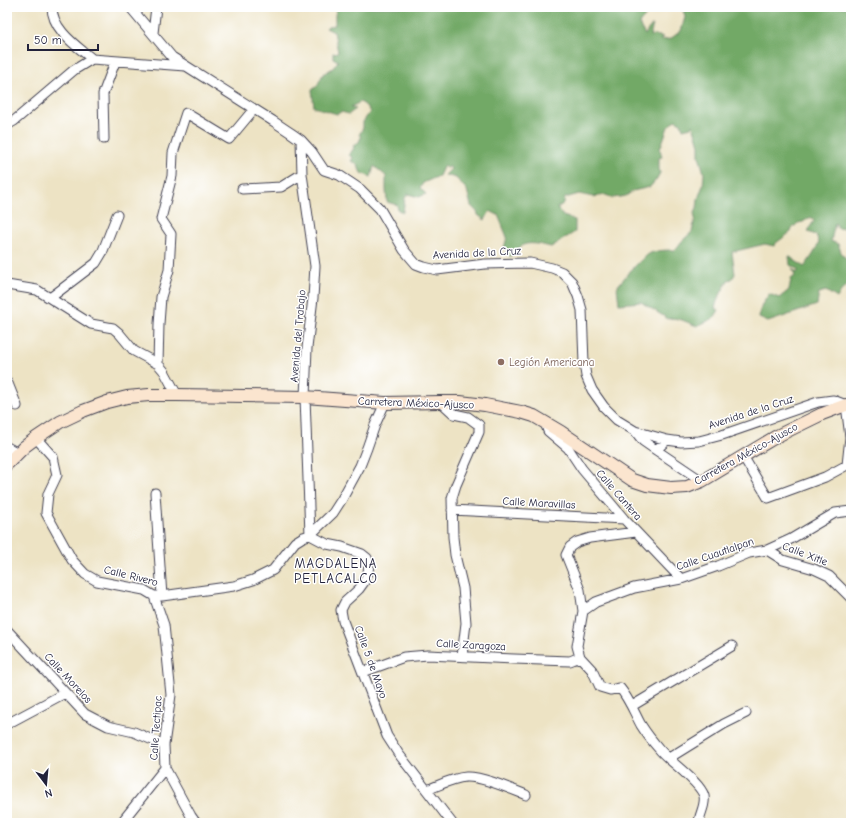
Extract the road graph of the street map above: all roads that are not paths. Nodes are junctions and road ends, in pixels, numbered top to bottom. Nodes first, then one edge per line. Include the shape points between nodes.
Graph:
1 (52, 7) edge
2 (130, 7) edge
3 (156, 7) edge
4 (153, 33) junction
5 (92, 59) junction
6 (115, 62) junction
7 (186, 66) junction
8 (254, 109) junction
9 (7, 125) edge
10 (104, 139) dead end
11 (301, 140) junction
12 (302, 174) junction
13 (242, 189) dead end
14 (117, 214) dead end
15 (7, 285) edge
16 (50, 298) junction
17 (158, 364) junction
18 (7, 381) edge
19 (177, 395) junction
20 (305, 397) junction
21 (441, 402) junction
22 (385, 403) junction
23 (849, 405) edge
24 (17, 406) dead end
25 (545, 423) junction
26 (635, 431) junction
27 (36, 438) junction
28 (667, 440) junction
29 (7, 447) edge
30 (656, 450) junction
31 (18, 453) junction
32 (743, 456) junction
33 (7, 464) edge
34 (702, 481) junction
35 (156, 493) dead end
36 (452, 510) junction
37 (851, 511) edge
38 (624, 519) junction
39 (636, 532) junction
40 (310, 535) junction
41 (767, 550) junction
42 (681, 579) junction
43 (158, 596) junction
44 (851, 598) edge
45 (583, 611) junction
46 (7, 630) edge
47 (732, 646) dead end
48 (462, 656) junction
49 (580, 657) junction
50 (362, 672) junction
51 (65, 693) junction
52 (632, 706) junction
53 (746, 713) dead end
54 (7, 724) edge
55 (164, 745) junction
56 (669, 758) junction
57 (165, 768) junction
58 (427, 790) junction
59 (526, 795) dead end
60 (121, 823) edge
61 (196, 823) edge
62 (452, 823) edge
63 (699, 823) edge

1 - 5 street via 62,32
2 - 4 street, Avenida de la Cruz
3 - 4 street
4 - 7 street, Avenida de la Cruz via 172,57
5 - 6 street, Avenida de la Cruz
5 - 9 street via 74,70
6 - 7 street, Avenida de la Cruz
6 - 10 street via 103,94
7 - 8 street, Avenida de la Cruz
8 - 11 street, Avenida de la Cruz
8 - 17 street via 229,139 186,113 173,153 172,176 161,219 171,234 169,270 161,297
11 - 12 street, Avenida del Trabajo
11 - 26 street, Avenida de la Cruz via 324,170 340,175 360,189 380,209 404,250 416,264 437,270 485,264 530,263 562,272 572,282 582,310 584,363 592,390 617,420
12 - 13 street via 281,187
12 - 20 street, Avenida del Trabajo via 315,266
14 - 16 street via 96,263
15 - 16 street via 37,290
16 - 17 street via 91,324 113,328 134,350
17 - 19 street
18 - 24 street
19 - 20 main road, Carretera México-Ajusco
19 - 27 main road, Carretera México-Ajusco via 127,397 107,402 60,422
20 - 22 main road, Carretera México-Ajusco
20 - 40 street, Avenida del Trabajo
21 - 22 main road, Carretera México-Ajusco
21 - 25 main road, Carretera México-Ajusco via 485,405 521,412
21 - 36 street via 454,414 468,417 479,425 479,432 452,498
22 - 40 street, Calle Rivero via 352,481 333,513
23 - 28 street, Avenida de la Cruz via 833,400 818,402 722,435 693,441
23 - 32 main road, Carretera México-Ajusco via 822,414
23 - 32 street via 850,437 847,465 825,477 768,498
25 - 34 main road, Carretera México-Ajusco via 632,480 671,488 687,487
25 - 38 street, Calle Cantera via 548,431 568,448 582,469
26 - 28 street, Avenida de la Cruz
26 - 30 street via 643,441
27 - 31 main road, Carretera México-Ajusco
27 - 43 street, Calle Rivero via 53,457 58,475 48,494 46,513 72,560 84,574 97,581 144,590
28 - 30 street
29 - 31 street
30 - 34 street
31 - 33 main road, Carretera México-Ajusco
32 - 34 main road, Carretera México-Ajusco
35 - 43 street, Calle Tectipac
36 - 38 street, Calle Maravillas
36 - 48 street via 455,554 463,588 466,623
37 - 41 street, Calle Cuautlalpan via 835,513
38 - 39 street, Calle Cantera
39 - 42 street, Calle Cantera
39 - 45 street via 590,538 570,547 566,555 580,590
40 - 43 street, Calle Rivero via 295,542 273,570 253,580 234,586
40 - 50 street, Calle 5 de Mayo via 327,544 362,554 369,563 364,582 341,610
41 - 42 street, Calle Cuautlalpan via 749,552
41 - 44 street, Calle Xitle via 783,560 829,576
42 - 45 street, Calle Cuautlalpan via 634,588 596,602
43 - 55 street, Calle Tectipac via 164,625 171,695
45 - 49 street via 578,646
46 - 51 street, Calle Morelos
47 - 52 street
48 - 49 street, Calle Zaragoza via 570,661
48 - 50 street, Calle Zaragoza via 404,657
49 - 52 street via 592,670 600,687 610,690 620,688
50 - 58 street, Calle 5 de Mayo via 387,736
51 - 54 street
51 - 55 street, Calle Morelos via 85,714 108,726 134,732
52 - 56 street via 641,725
53 - 56 street
55 - 57 street, Calle Tectipac
56 - 63 street via 697,784 704,796 704,809
57 - 60 street, Calle Tectipac
57 - 61 street
58 - 59 street via 442,783 468,777
58 - 62 street, Calle 5 de Mayo

